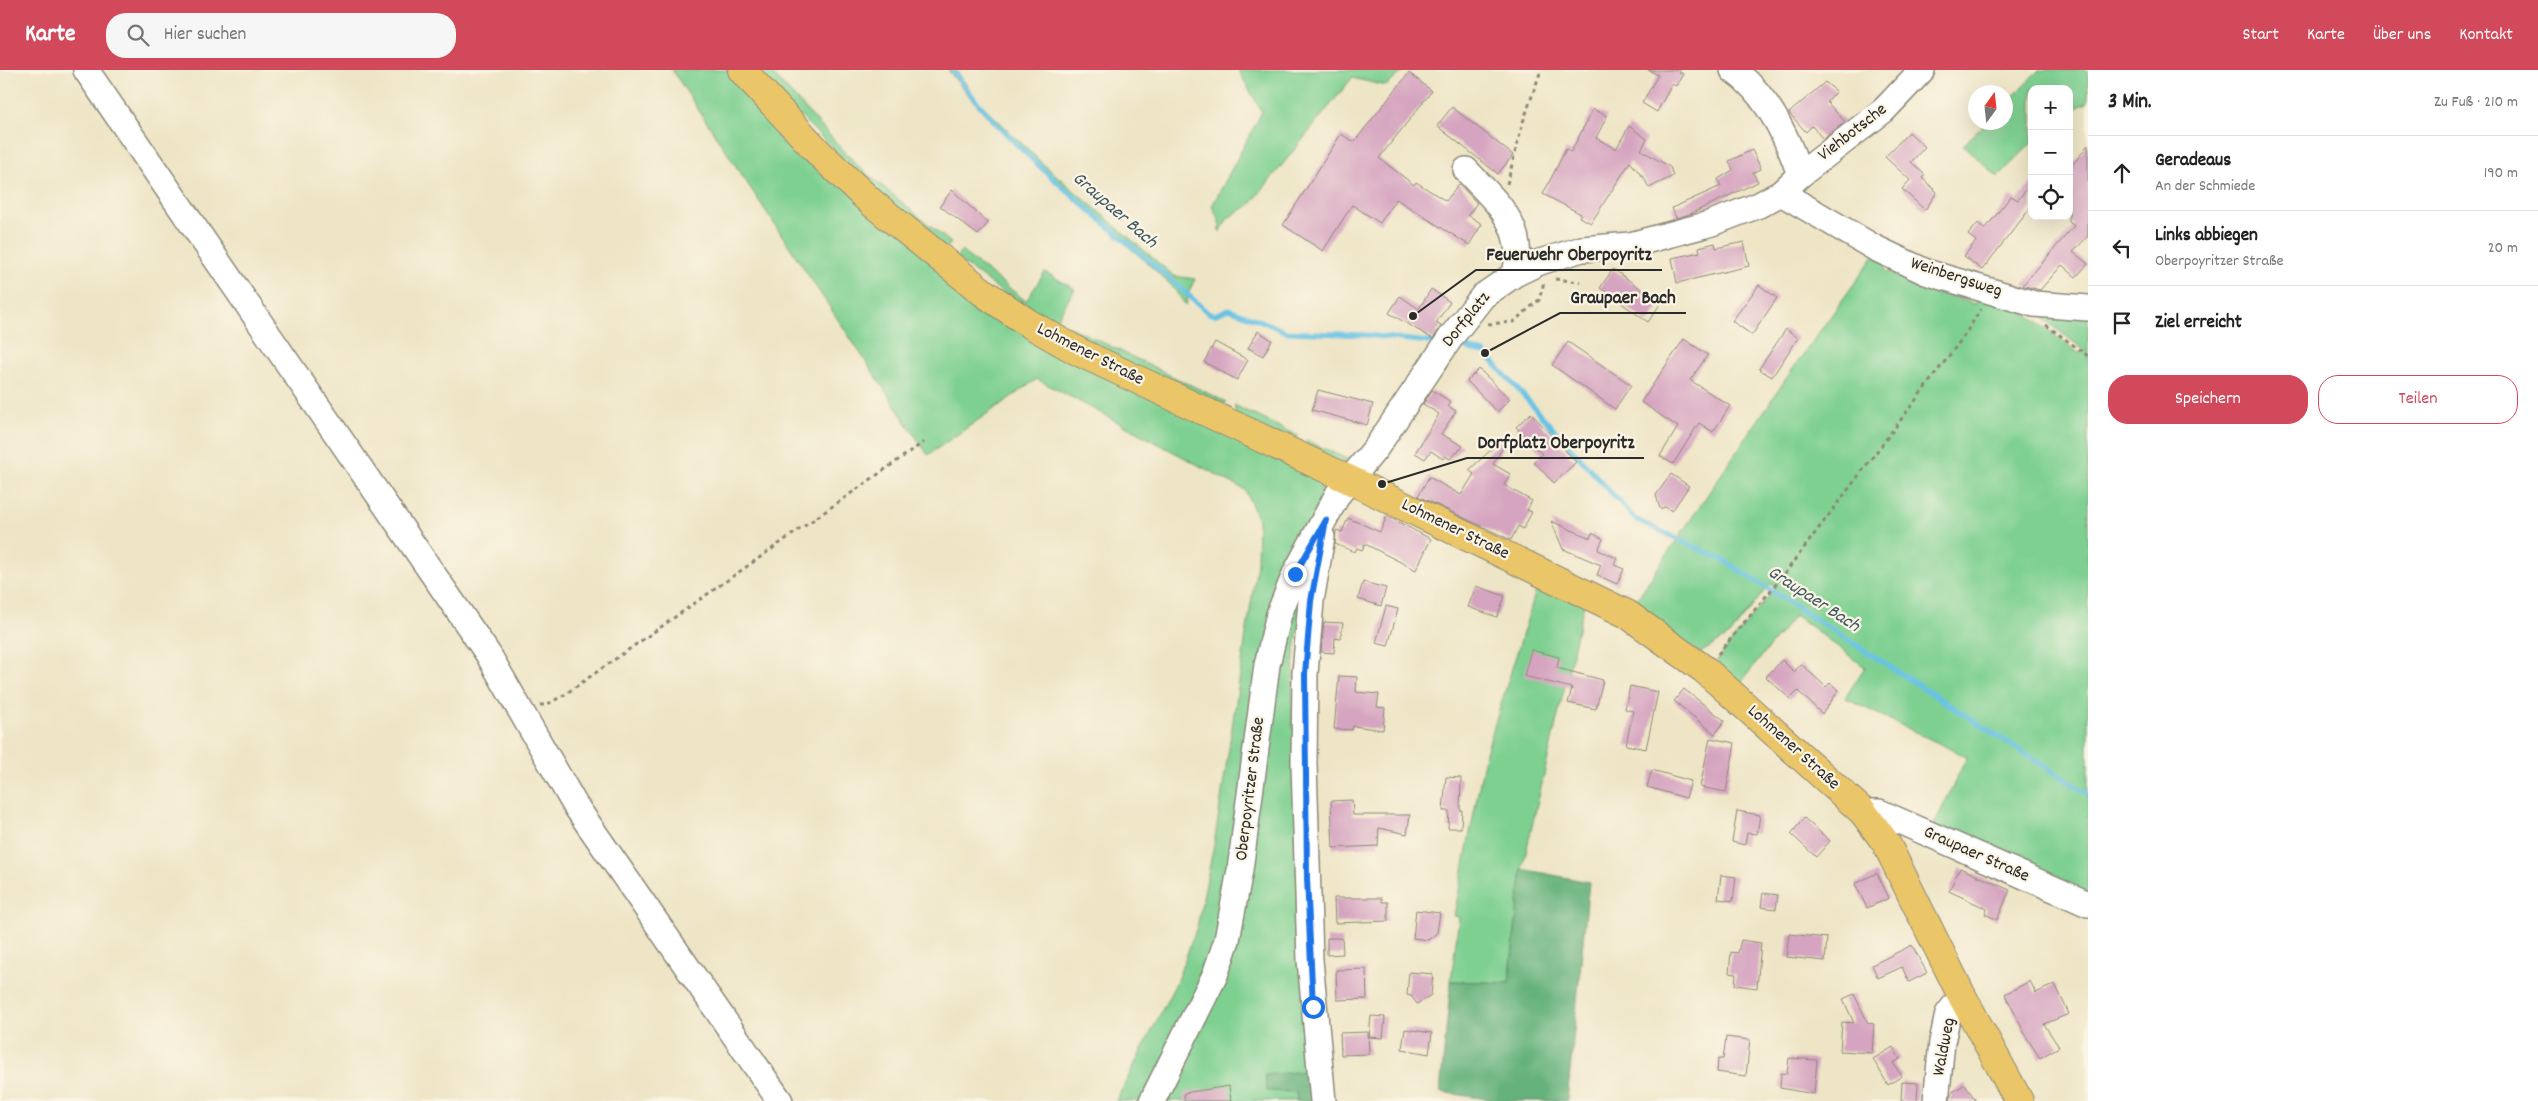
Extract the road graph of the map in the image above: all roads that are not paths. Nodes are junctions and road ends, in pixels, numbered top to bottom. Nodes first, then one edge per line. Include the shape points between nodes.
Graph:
1 (86, 70) edge
2 (742, 70) edge
3 (1733, 70) edge
4 (1922, 70) edge
5 (1466, 170) dead end
6 (1800, 174) junction
7 (1781, 193) junction
8 (1515, 274) junction
9 (2088, 308) edge
10 (1350, 480) junction
11 (1326, 520) junction
12 (1863, 812) junction
13 (2088, 904) edge
14 (1962, 996) junction
15 (780, 1101) edge
16 (1152, 1101) edge
17 (1323, 1101) edge
18 (1936, 1101) edge
19 (2019, 1101) edge

1 - 15 street via 488,654 575,805
2 - 10 main road, Lohmener Straße via 846,179 1006,310 1079,352
3 - 6 street via 1772,113 1790,145
4 - 6 street, Viehbotsche via 1884,110
5 - 8 street via 1503,210 1513,226 1519,259
6 - 7 street, Viehbotsche
7 - 8 street, Dorfplatz via 1709,224 1630,245 1582,248
7 - 9 street, Weinbergsweg via 1875,248 1926,272 2036,304
8 - 10 street, Dorfplatz via 1483,296
10 - 11 street, Oberpoyritzer Straße via 1338,494
10 - 12 main road, Lohmener Straße via 1627,614 1735,695
11 - 16 street, Oberpoyritzer Straße via 1295,574 1279,614 1267,665 1240,870 1227,940 1214,975
11 - 17 street via 1311,601 1304,694 1307,887 1313,1007
12 - 13 street, Graupaer Straße via 1879,812
12 - 14 main road, Lohmener Straße via 1886,843
14 - 18 street, Waldweg via 1948,1014
14 - 19 main road, Lohmener Straße

